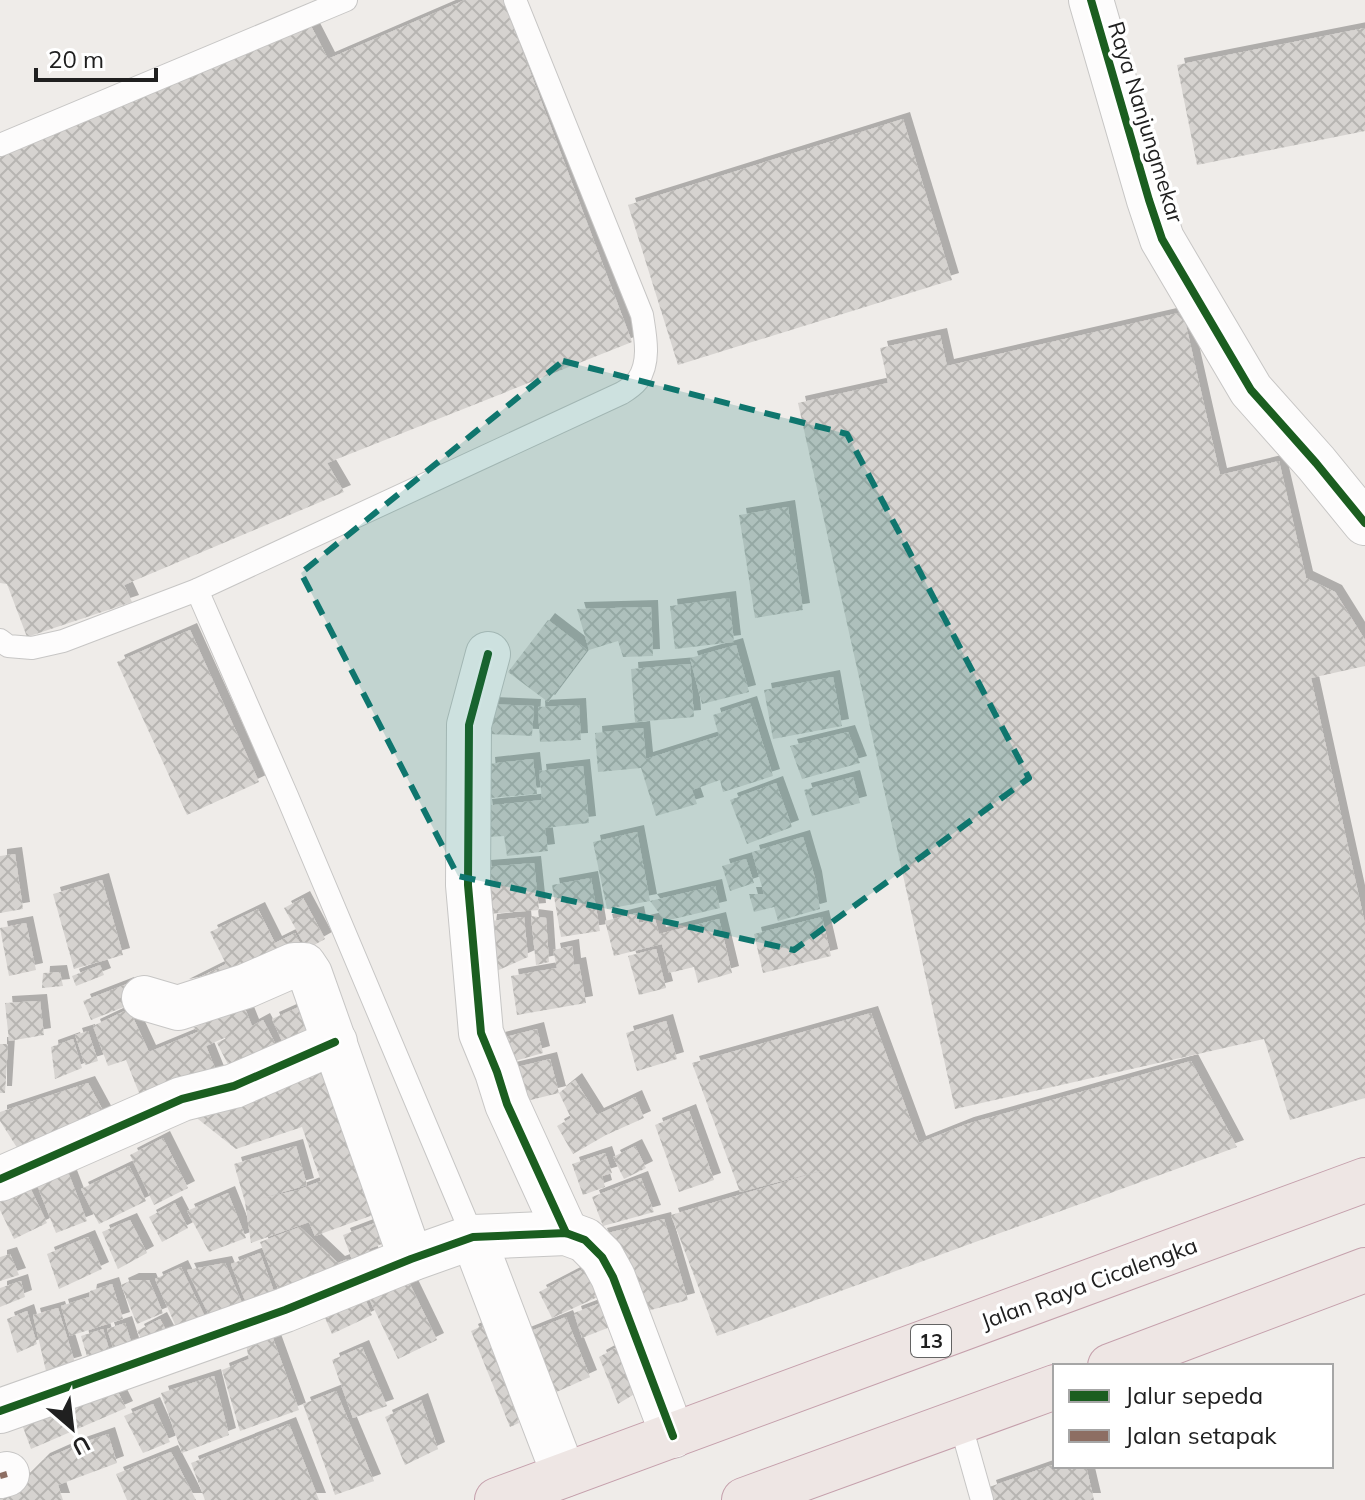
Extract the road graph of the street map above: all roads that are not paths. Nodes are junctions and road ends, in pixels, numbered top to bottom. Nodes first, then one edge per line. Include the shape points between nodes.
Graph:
1 (346, 0) edge
2 (515, 0) edge
3 (1091, 0) edge
4 (0, 145) edge
5 (1365, 523) edge
6 (197, 590) junction
7 (0, 640) edge
8 (488, 654) dead end
9 (144, 998) dead end
10 (335, 1042) junction
11 (0, 1179) edge
12 (1365, 1180) edge
13 (566, 1233) junction
14 (473, 1237) junction
15 (411, 1259) junction
16 (1365, 1270) edge
17 (1115, 1364) edge
18 (1053, 1388) edge
19 (0, 1411) edge
20 (960, 1422) junction
21 (673, 1436) junction
22 (564, 1475) junction
23 (497, 1500) edge
24 (744, 1500) edge
25 (982, 1500) edge

1 - 4 lane
2 - 6 lane via 642,315 645,363 638,381
3 - 5 street, Raya Nanjungmekar via 1162,239 1251,390
6 - 7 lane via 63,641 32,648
6 - 14 lane
8 - 13 street via 469,725 468,885 481,1033
9 - 10 street via 178,1008 304,965
10 - 11 street via 234,1086 182,1099
10 - 15 street
12 - 21 highway, Jalan Raya Cicalengka / 13
13 - 14 street
13 - 21 street via 585,1240 608,1267
14 - 15 street
14 - 22 street
15 - 19 street via 285,1310
16 - 17 highway
18 - 20 highway
20 - 24 highway
20 - 25 lane
21 - 22 highway, Jalan Raya Cicalengka / 13
22 - 23 highway, Jalan Raya Cicalengka / 13

